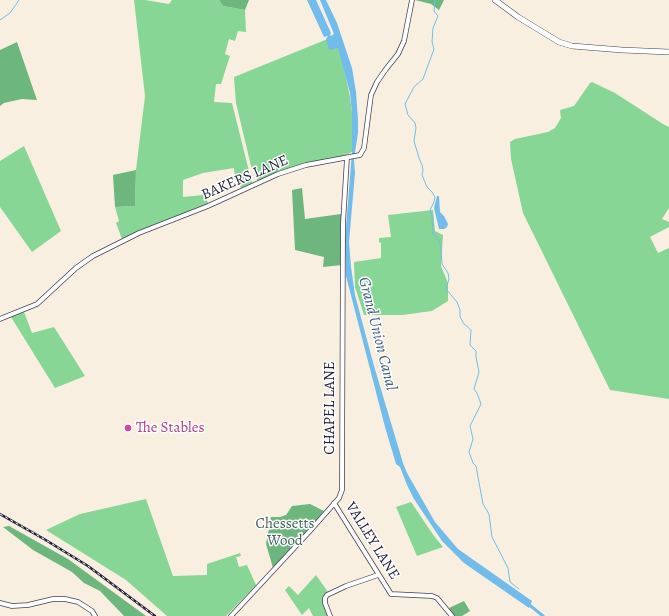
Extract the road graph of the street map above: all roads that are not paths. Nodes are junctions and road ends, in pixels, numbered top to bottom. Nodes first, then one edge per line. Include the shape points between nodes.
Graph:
1 (412, 0) edge
2 (494, 0) edge
3 (669, 52) edge
4 (349, 157) junction
5 (0, 319) edge
6 (334, 503) junction
7 (378, 575) junction
8 (0, 603) edge
9 (95, 616) edge
10 (231, 616) edge
11 (330, 616) edge
12 (452, 616) edge

1 - 4 street, BAKERS LANE via 401,48 371,95 364,148 360,155
2 - 3 main road via 559,42 572,46
4 - 5 street, BAKERS LANE via 278,174 208,206 139,233 93,256 35,305
4 - 6 street, CHAPEL LANE via 343,223 342,490
6 - 7 street, VALLEY LANE
6 - 10 street, CHAPEL LANE
7 - 11 street via 346,586 327,596 325,603
7 - 12 street, VALLEY LANE via 391,594 432,596 437,598
8 - 9 street via 12,606 28,605 64,599 78,602

